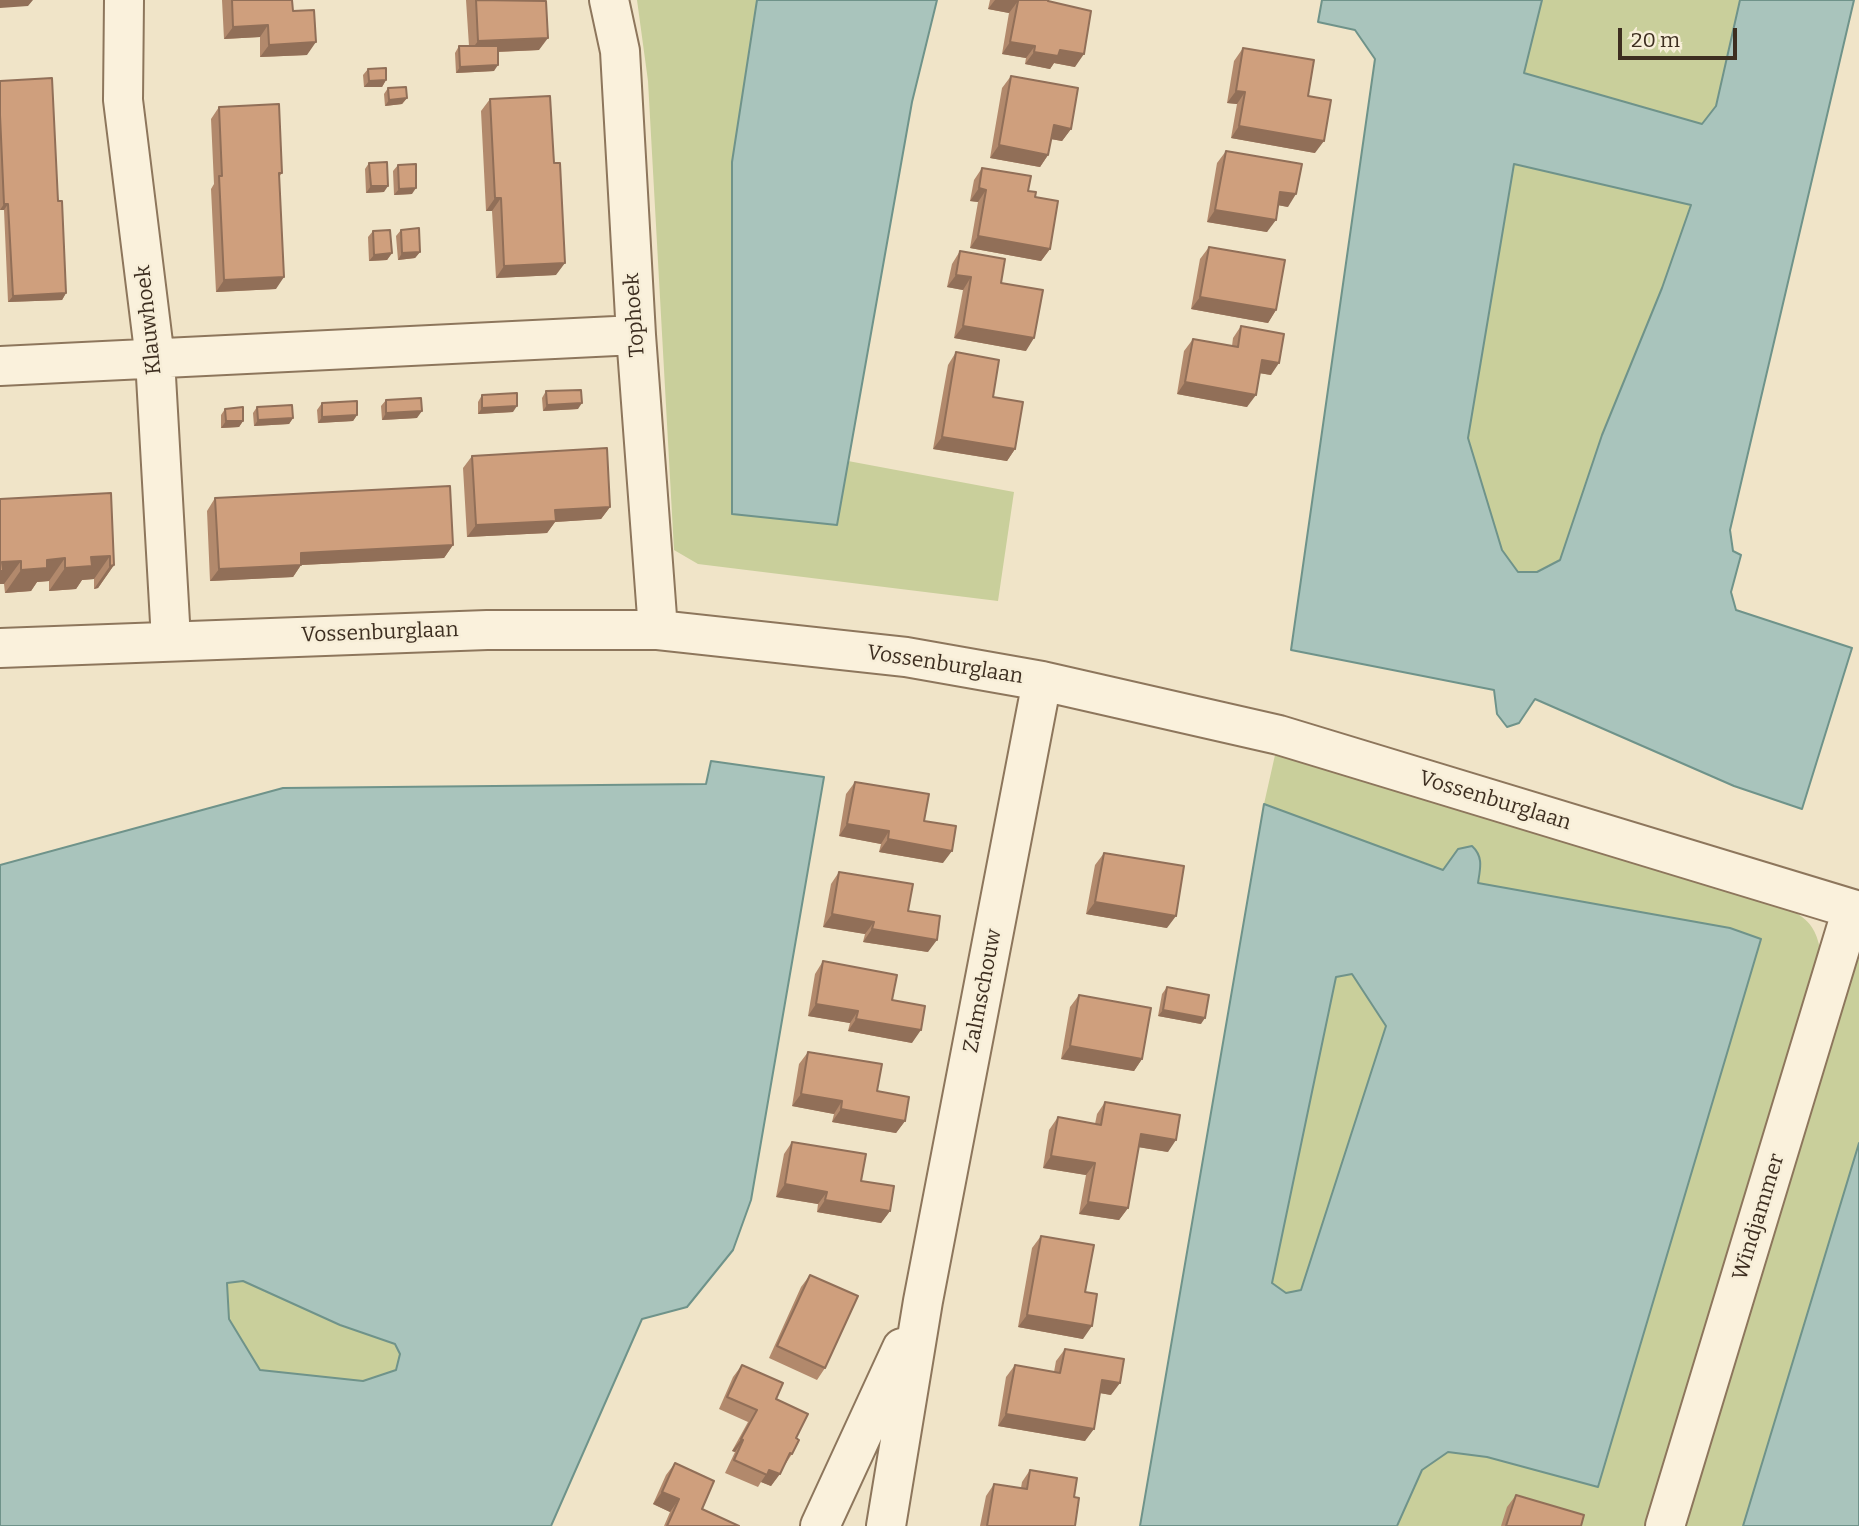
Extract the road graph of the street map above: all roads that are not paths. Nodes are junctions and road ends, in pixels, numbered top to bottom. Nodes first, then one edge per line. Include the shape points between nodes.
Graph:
1 (124, 0) edge
2 (609, 0) edge
3 (636, 335) junction
4 (155, 359) junction
5 (0, 366) edge
6 (658, 630) junction
7 (171, 640) junction
8 (0, 648) edge
9 (1042, 681) junction
10 (1856, 910) edge
11 (923, 1301) junction
12 (820, 1526) edge
13 (886, 1526) edge
14 (1665, 1526) edge

1 - 4 street, Klauwhoek via 122,100
2 - 3 street, Tophoek via 620,51
3 - 4 street
3 - 6 street, Tophoek
4 - 5 street
4 - 7 street, Klauwhoek
6 - 7 street, Vossenburglaan via 487,630
6 - 9 street, Vossenburglaan via 906,657
7 - 8 street, Vossenburglaan
9 - 10 street, Vossenburglaan via 1279,735
9 - 11 street, Zalmschouw
10 - 14 street, Windjammer
11 - 12 street, Zalmschouw
11 - 13 street, Zalmschouw

